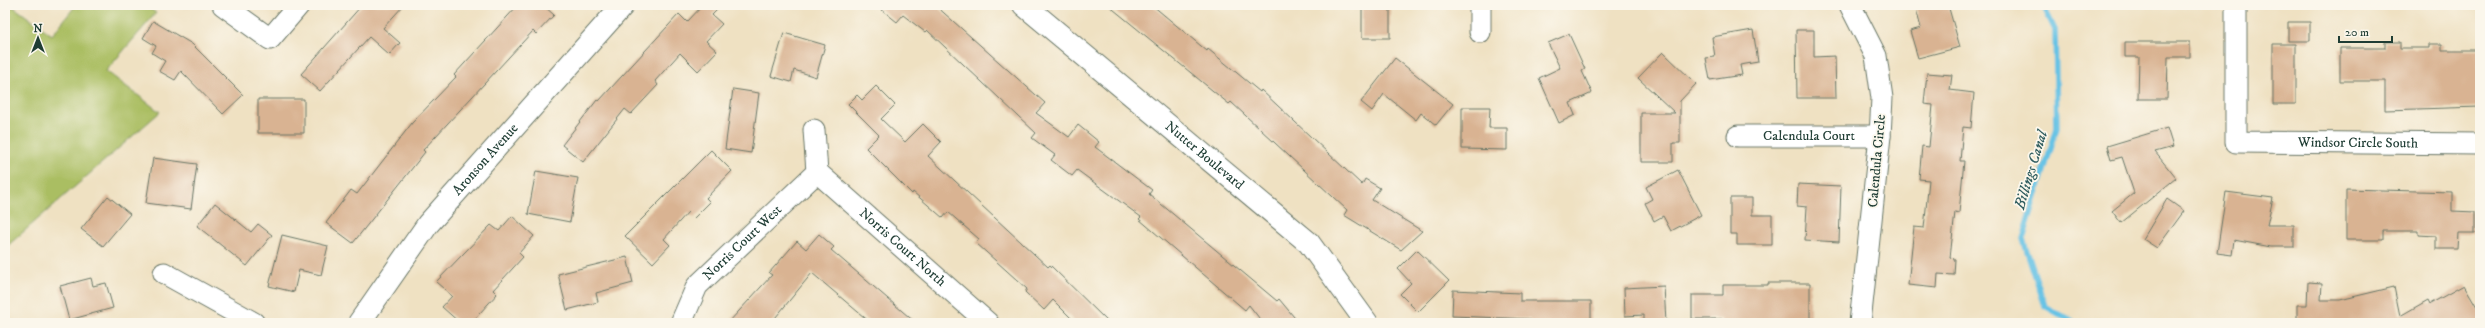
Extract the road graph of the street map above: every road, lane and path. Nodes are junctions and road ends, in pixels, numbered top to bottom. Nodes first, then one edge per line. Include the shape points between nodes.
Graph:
1 (224, 5) edge
2 (299, 5) edge
3 (623, 5) edge
4 (1024, 5) edge
5 (1480, 5) edge
6 (1850, 5) edge
7 (2236, 5) edge
8 (1480, 32) dead end
9 (814, 130) dead end
10 (1738, 136) dead end
11 (1880, 136) junction
12 (2480, 144) edge
13 (817, 172) junction
14 (164, 273) dead end
15 (254, 323) edge
16 (359, 323) edge
17 (681, 323) edge
18 (988, 323) edge
19 (1367, 323) edge
20 (1860, 323) edge

1 - 2 street via 270,39
3 - 16 street, Aronson Avenue via 428,224
4 - 19 street, Nutter Boulevard via 1309,243
5 - 8 street
6 - 11 street, Calendula Circle via 1876,56 1882,98
7 - 12 street, Windsor Circle South via 2236,142
9 - 13 street
10 - 11 street, Calendula Court
11 - 20 street, Calendula Circle
13 - 17 street, Norris Court West via 697,286
13 - 18 street, Norris Court North
14 - 15 street

